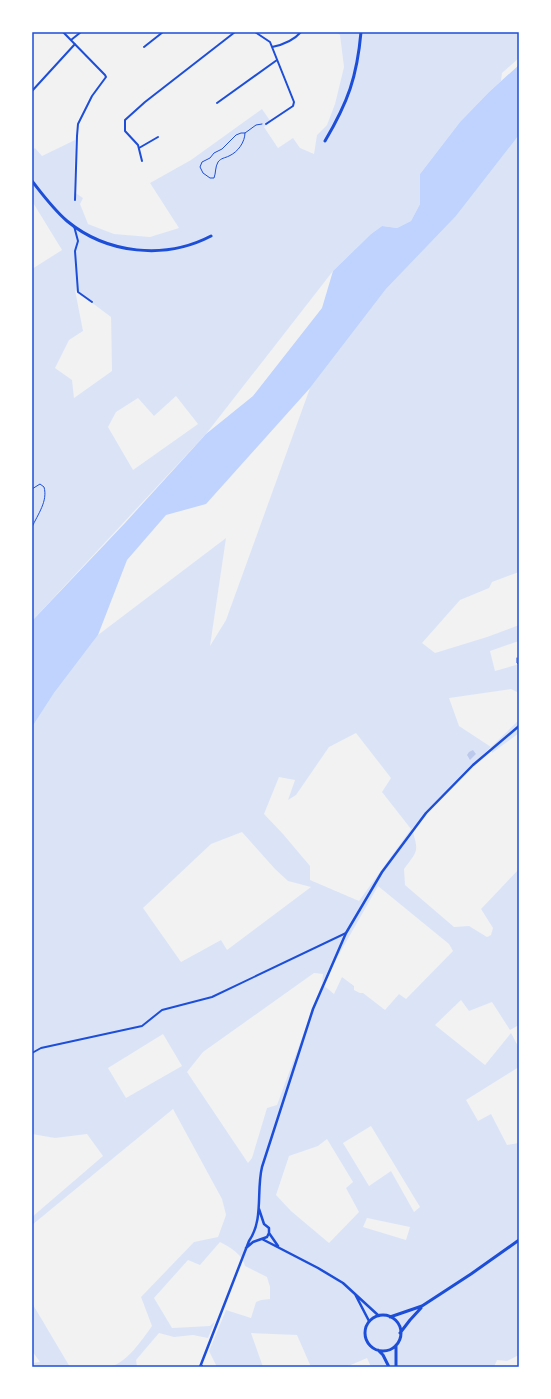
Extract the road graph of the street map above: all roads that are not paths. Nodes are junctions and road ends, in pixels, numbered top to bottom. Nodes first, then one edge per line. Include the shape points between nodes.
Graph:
1 (63, 32) edge
2 (81, 32) edge
3 (163, 32) edge
4 (235, 32) edge
5 (255, 32) edge
6 (301, 32) edge
7 (361, 32) edge
8 (71, 40) junction
9 (75, 44) junction
10 (144, 47) dead end
11 (272, 47) junction
12 (277, 60) junction
13 (32, 91) edge
14 (217, 103) dead end
15 (266, 124) road end
16 (158, 137) dead end
17 (325, 141) dead end
18 (139, 148) junction
19 (142, 161) dead end
20 (32, 181) edge
21 (75, 200) dead end
22 (74, 226) junction
23 (212, 236) dead end
24 (92, 302) dead end
25 (517, 658) dead end
26 (519, 664) edge
27 (519, 726) edge
28 (346, 933) junction
29 (32, 1053) edge
30 (259, 1208) junction
31 (264, 1224) junction
32 (256, 1226) junction
33 (254, 1233) junction
34 (269, 1233) junction
35 (261, 1239) junction
36 (519, 1240) edge
37 (246, 1248) junction
38 (280, 1248) junction
39 (354, 1292) junction
40 (422, 1306) junction
41 (379, 1316) junction
42 (390, 1317) junction
43 (369, 1321) junction
44 (400, 1333) junction
45 (396, 1345) junction
46 (378, 1350) junction
47 (200, 1365) edge
48 (204, 1367) edge
49 (388, 1367) edge
50 (396, 1367) edge

1 - 8 street
2 - 8 street
3 - 10 street
4 - 18 street via 125,120 125,131
5 - 11 street
6 - 11 street via 296,37
7 - 17 main road via 356,73 342,111
8 - 9 street
9 - 13 street
9 - 21 street via 106,77 92,96 78,124
11 - 12 street
12 - 14 street
12 - 15 street via 294,104
16 - 18 street
18 - 19 street
20 - 22 main road via 58,213
22 - 23 main road via 92,237 133,250 170,250 195,244
22 - 24 street via 78,241 75,251 78,292
25 - 26 lane
27 - 28 street via 473,765 426,813 382,872
28 - 29 street via 212,997 162,1010 142,1026 41,1048
28 - 30 street via 313,1009 262,1167 258,1186
30 - 31 street
30 - 32 street
31 - 32 street
31 - 34 street via 269,1228
32 - 33 street
33 - 35 street
33 - 37 street
34 - 35 street
34 - 38 street
35 - 37 street
35 - 38 street
36 - 40 main road
37 - 47 street
38 - 39 street via 333,1276
39 - 41 street
39 - 43 street
40 - 42 main road
40 - 44 main road
41 - 42 main road
41 - 43 main road
42 - 44 main road via 398,1324
43 - 46 main road via 366,1326 366,1338 368,1344
44 - 45 main road
45 - 46 main road via 388,1350
45 - 50 main road
46 - 49 main road
47 - 48 lane

